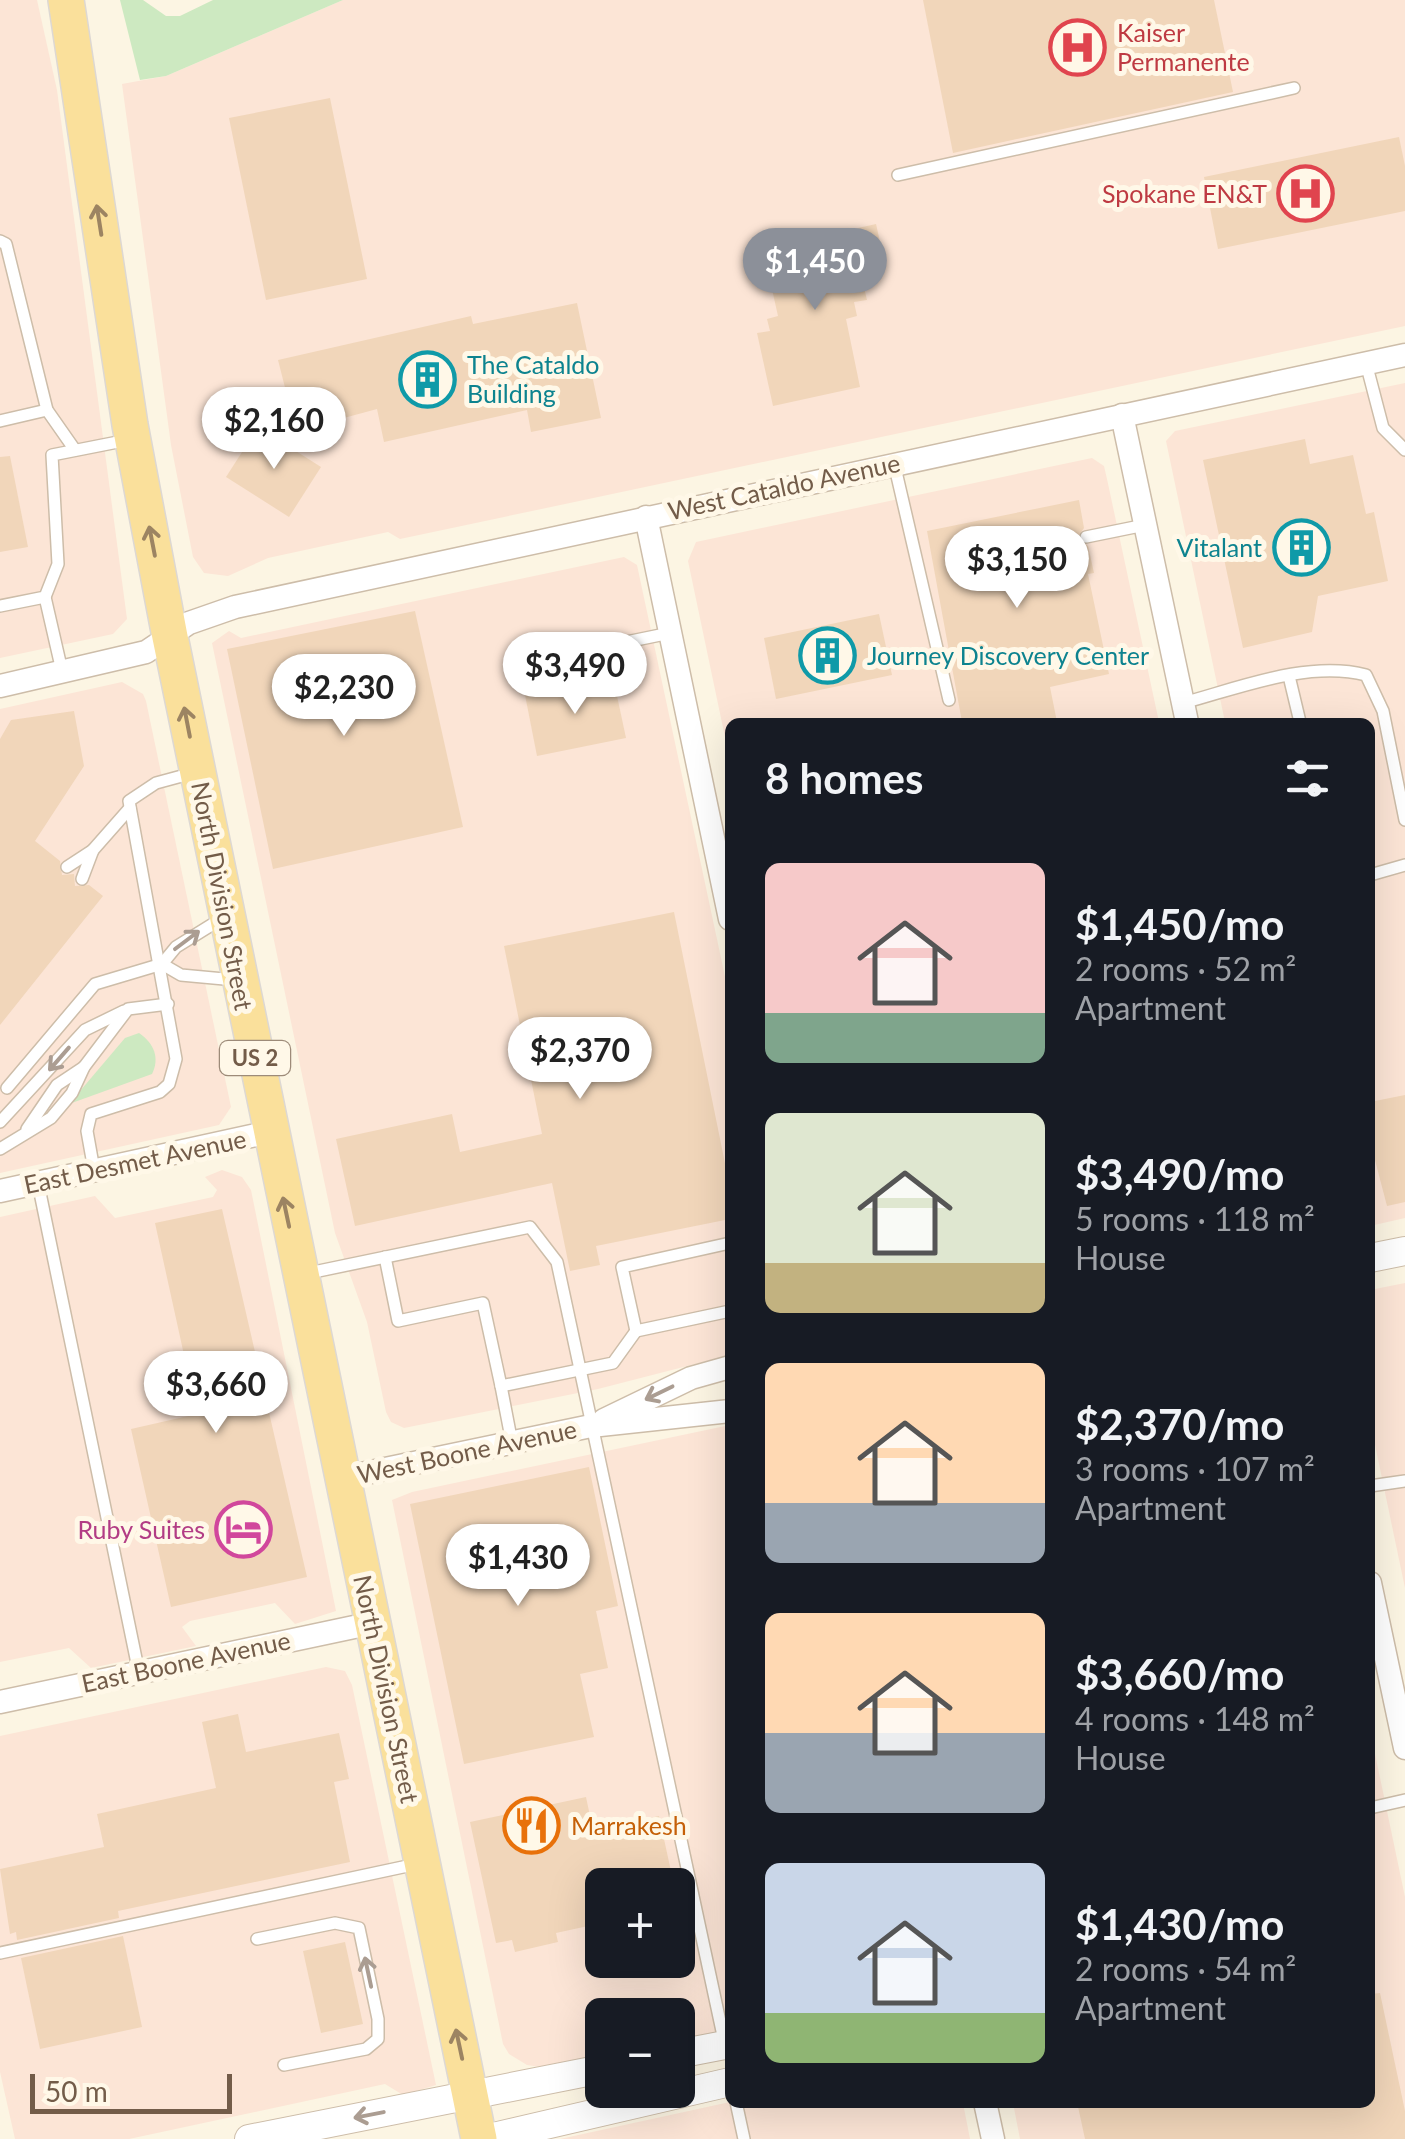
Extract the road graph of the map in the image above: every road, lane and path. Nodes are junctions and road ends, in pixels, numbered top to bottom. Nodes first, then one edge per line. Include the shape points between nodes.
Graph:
1 (66, 0) edge
2 (1294, 88) dead end
3 (898, 175) dead end
4 (0, 241) edge
5 (1405, 355) edge
6 (1366, 363) junction
7 (46, 410) junction
8 (1122, 415) junction
9 (0, 421) edge
10 (132, 439) junction
11 (75, 450) junction
12 (1405, 450) edge
13 (894, 464) junction
14 (646, 517) junction
15 (1146, 526) junction
16 (1086, 537) dead end
17 (45, 598) junction
18 (0, 606) edge
19 (670, 634) junction
20 (170, 637) junction
21 (524, 664) dead end
22 (62, 672) junction
23 (1289, 676) junction
24 (0, 686) edge
25 (949, 700) dead end
26 (1185, 712) edge
27 (1299, 718) edge
28 (197, 771) junction
29 (130, 808) junction
30 (1405, 820) edge
31 (92, 850) junction
32 (1405, 865) edge
33 (68, 867) dead end
34 (1375, 874) edge
35 (82, 879) dead end
36 (725, 895) edge
37 (226, 916) junction
38 (162, 964) junction
39 (239, 980) junction
40 (168, 1004) junction
41 (128, 1010) junction
42 (6, 1088) dead end
43 (4, 1116) edge
44 (270, 1132) junction
45 (0, 1149) edge
46 (94, 1170) junction
47 (38, 1182) junction
48 (0, 1191) edge
49 (725, 1244) edge
50 (1405, 1251) edge
51 (385, 1257) junction
52 (1375, 1257) edge
53 (300, 1275) junction
54 (725, 1312) edge
55 (636, 1331) junction
56 (725, 1368) edge
57 (580, 1370) junction
58 (500, 1386) junction
59 (725, 1412) edge
60 (591, 1426) junction
61 (512, 1442) junction
62 (342, 1478) junction
63 (1405, 1481) edge
64 (1375, 1485) edge
65 (1375, 1607) edge
66 (373, 1623) junction
67 (139, 1673) junction
68 (0, 1702) edge
69 (1405, 1748) edge
70 (1405, 1800) edge
71 (1375, 1807) edge
72 (422, 1863) junction
73 (257, 1939) dead end
74 (0, 1953) edge
75 (725, 2036) edge
76 (725, 2045) edge
77 (695, 2051) edge
78 (284, 2065) dead end
79 (585, 2072) edge
80 (725, 2083) edge
81 (470, 2095) junction
82 (737, 2108) edge
83 (986, 2108) edge
84 (248, 2139) edge
85 (482, 2139) edge
86 (744, 2139) edge
87 (993, 2139) edge

10 -> 1 main road, North Division Street / US 2
2 - 3 lane
4 - 7 lane via 6,244
5 - 6 street, West Cataldo Avenue
6 - 8 street, West Cataldo Avenue
6 - 12 lane via 1383,428
7 - 9 lane
7 - 11 lane
8 - 13 street, West Cataldo Avenue
8 - 15 street
10 - 11 lane
20 -> 10 main road, North Division Street / US 2
11 - 17 lane via 52,455 58,564
13 - 14 street, West Cataldo Avenue
13 - 25 lane
14 - 19 street
14 - 20 street, West Cataldo Avenue via 235,608 201,617
15 - 16 lane
15 - 26 street
17 - 18 lane
17 - 22 lane
19 - 21 lane
19 - 36 street
20 - 22 street, West Cataldo Avenue via 146,652
28 -> 20 main road, North Division Street / US 2
22 - 24 street, West Cataldo Avenue
23 - 26 lane
23 - 27 lane
23 - 30 lane via 1344,669 1366,675 1384,711
28 - 29 lane via 154,784 131,797
28 - 37 main road, North Division Street / US 2
29 - 31 lane
29 - 38 lane
31 - 33 lane
31 - 35 lane
32 - 34 lane
38 -> 37 lane via 195,932
37 - 39 main road, North Division Street / US 2
38 - 39 lane via 182,975
38 - 40 lane
38 - 42 lane via 96,984
39 - 44 main road, North Division Street / US 2
40 - 41 lane
40 - 46 lane via 176,1059 169,1084 91,1114
41 -> 43 lane via 85,1030
41 - 45 lane via 50,1118
44 - 46 street, East Desmet Avenue
53 -> 44 main road, North Division Street / US 2
46 - 47 street, East Desmet Avenue
47 - 48 street, East Desmet Avenue
47 - 67 lane
49 - 55 lane via 622,1266
50 - 52 street
51 - 53 lane
51 - 57 lane via 530,1227 557,1262
51 - 58 lane via 398,1320 483,1303
53 - 62 main road, North Division Street / US 2
54 - 55 lane
55 - 57 lane via 613,1362
56 -> 60 street, West Boone Avenue
57 - 58 lane
57 - 60 lane
58 - 61 lane
59 - 60 street, West Boone Avenue
60 - 61 street, West Boone Avenue
60 - 75 lane
61 - 62 street, West Boone Avenue
62 - 66 main road, North Division Street / US 2
63 - 64 lane
65 - 69 street
66 - 67 street, East Boone Avenue
66 - 72 main road, North Division Street / US 2
67 - 68 street, East Boone Avenue
70 - 71 lane
72 - 74 lane
81 -> 72 main road, North Division Street / US 2
78 -> 73 lane via 366,2048 378,2039 359,1928 335,1923
76 - 77 street
79 - 81 street
80 - 85 street
81 -> 84 street
81 - 85 main road, North Division Street / US 2
82 - 86 lane
83 - 87 street

